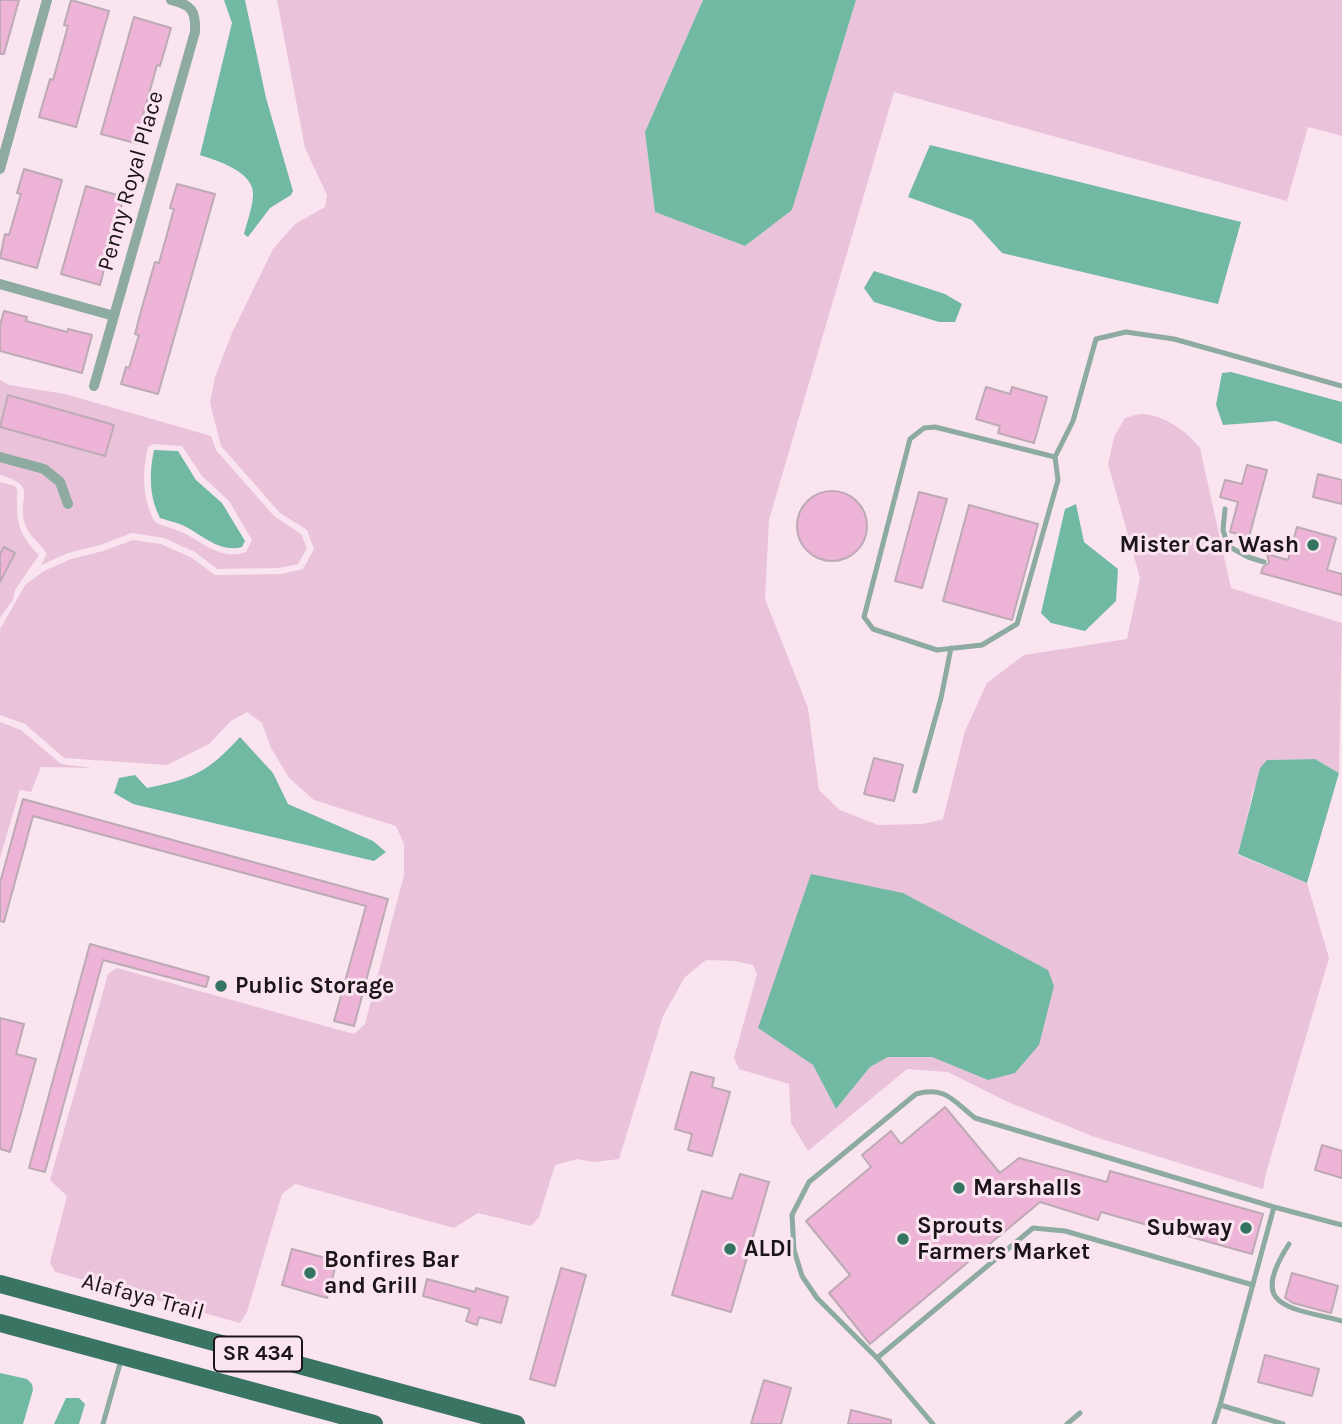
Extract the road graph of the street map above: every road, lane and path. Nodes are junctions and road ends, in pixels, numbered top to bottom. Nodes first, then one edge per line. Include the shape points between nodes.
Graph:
1 (47, 0) edge
2 (171, 0) edge
3 (4, 137) edge
4 (0, 169) edge
5 (0, 284) edge
6 (114, 316) junction
7 (94, 386) dead end
8 (1342, 386) edge
9 (0, 457) edge
10 (1055, 457) junction
11 (68, 504) dead end
12 (1226, 509) dead end
13 (1264, 562) dead end
14 (951, 648) junction
15 (915, 791) dead end
16 (1274, 1208) junction
17 (1342, 1226) edge
18 (1289, 1244) dead end
19 (0, 1284) edge
20 (1253, 1285) junction
21 (1342, 1321) edge
22 (0, 1323) edge
23 (122, 1356) junction
24 (877, 1358) junction
25 (1220, 1405) junction
26 (1080, 1413) dead end
27 (346, 1420) edge
28 (103, 1424) edge
29 (374, 1424) edge
30 (516, 1424) edge
31 (933, 1424) edge
32 (1067, 1424) edge
33 (1214, 1424) edge
34 (1283, 1424) edge

1 - 3 street
2 - 6 street, Penny Royal Place via 192,10 195,32
3 - 4 street
5 - 6 street
6 - 7 street, Penny Royal Place
8 - 10 lane via 1174,340 1126,332 1096,339 1073,421
9 - 11 street via 44,469 60,482
10 - 14 lane via 1058,481 1017,624 982,645
10 - 14 lane via 935,427 924,428 910,439 864,617 873,629 937,650
12 - 13 lane via 1223,530 1228,546
14 - 15 lane
16 - 17 lane
16 - 20 lane
16 - 24 lane via 975,1118 945,1093 916,1094 809,1182 792,1215 794,1250 802,1276 817,1298
18 - 21 lane via 1271,1287 1274,1298
19 - 30 main road, Alafaya Trail / SR 434
20 - 24 lane via 1065,1231 1033,1228
20 - 25 lane
22 - 23 main road, SR 434
23 - 27 main road, SR 434
23 - 28 lane
24 - 31 lane
25 - 33 lane
25 - 34 lane
26 - 32 lane
27 - 29 main road, SR 434

